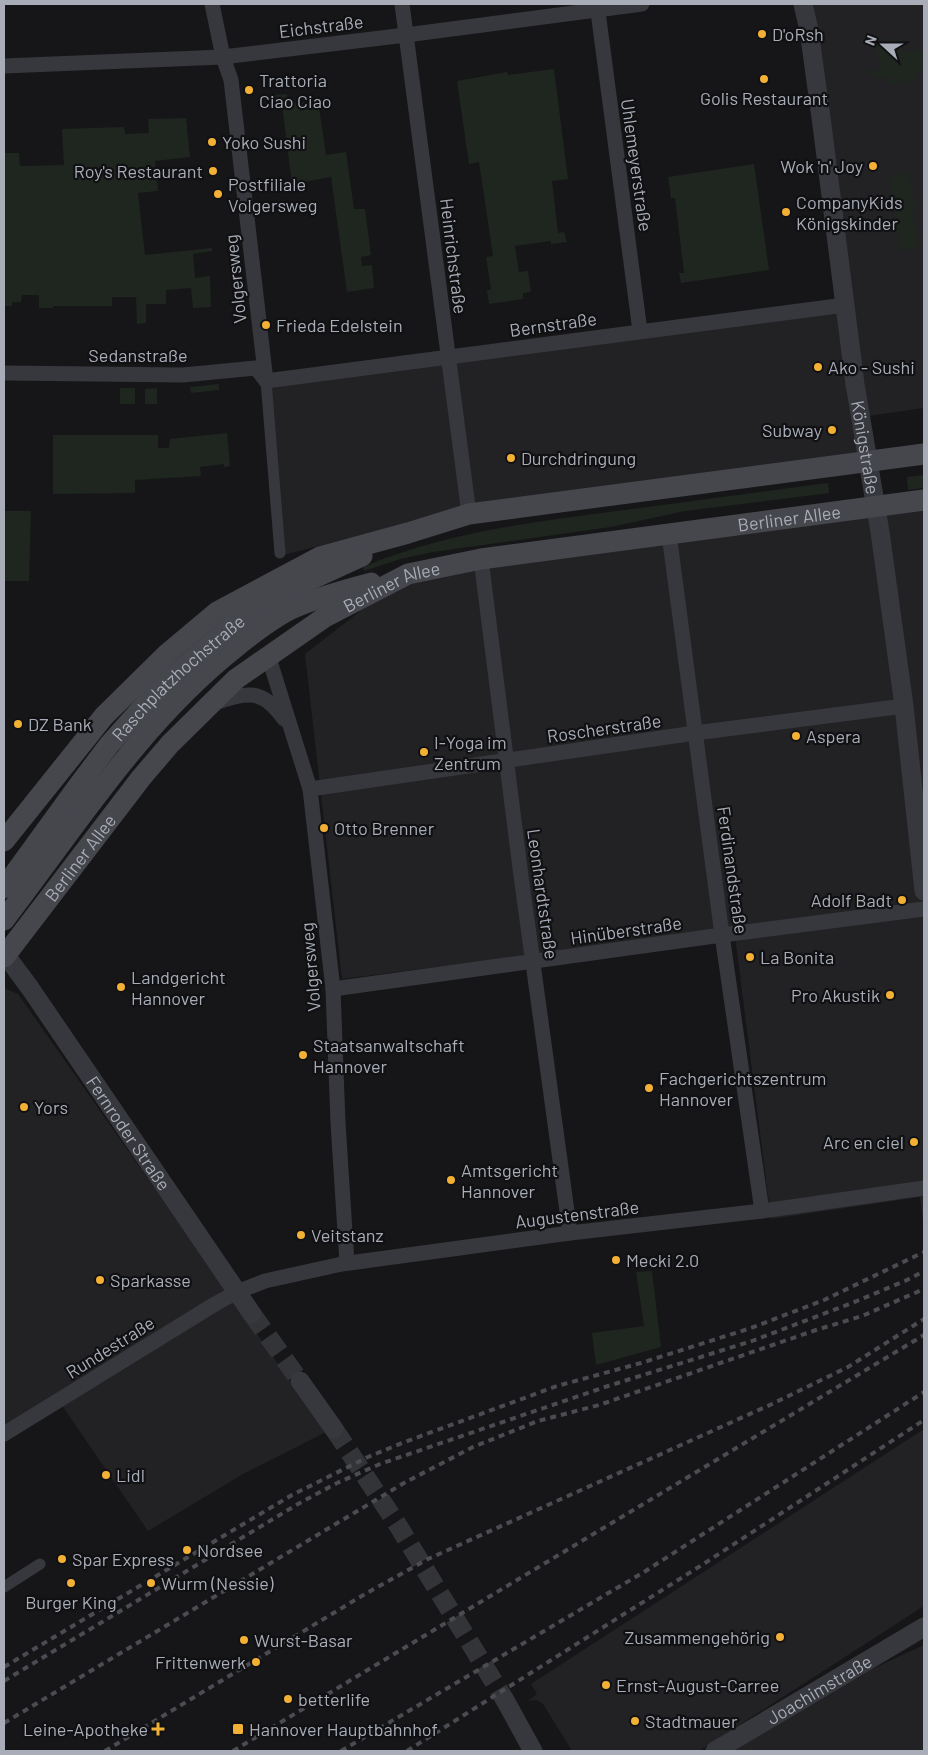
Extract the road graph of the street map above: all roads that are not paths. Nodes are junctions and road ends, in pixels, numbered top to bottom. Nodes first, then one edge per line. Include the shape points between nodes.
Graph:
1 (212, 4) edge
2 (402, 4) edge
3 (642, 4) edge
4 (803, 4) edge
5 (597, 7) edge
6 (406, 35) junction
7 (223, 57) junction
8 (4, 66) edge
9 (846, 305) junction
10 (640, 331) junction
11 (448, 357) junction
12 (4, 373) edge
13 (266, 381) junction
14 (924, 454) edge
15 (867, 461) junction
16 (924, 500) edge
17 (875, 506) junction
18 (469, 514) junction
19 (408, 533) junction
20 (669, 534) junction
21 (280, 553) dead end
22 (481, 559) junction
23 (408, 574) junction
24 (284, 602) junction
25 (268, 656) junction
26 (209, 705) junction
27 (904, 706) junction
28 (292, 730) junction
29 (695, 734) junction
30 (507, 761) junction
31 (310, 789) junction
32 (31, 806) junction
33 (4, 841) edge
34 (4, 852) edge
35 (4, 888) edge
36 (924, 891) edge
37 (924, 909) edge
38 (4, 920) edge
39 (722, 935) junction
40 (4, 954) edge
41 (533, 962) junction
42 (333, 989) junction
43 (924, 1188) edge
44 (762, 1211) junction
45 (570, 1233) junction
46 (347, 1263) junction
47 (237, 1292) junction
48 (252, 1314) tunnel mouth
49 (300, 1381) tunnel mouth
50 (334, 1429) tunnel mouth
51 (4, 1434) edge
52 (40, 1564) dead end
53 (4, 1587) edge
54 (924, 1627) edge
55 (505, 1700) tunnel mouth
56 (533, 1751) edge
57 (715, 1751) edge

1 - 7 street, Volgersweg
2 - 6 street, Heinrichstraße
3 - 5 street, Eichstraße
4 - 9 street, Königstraße via 810,33
5 - 6 street, Eichstraße
5 - 10 street, Uhlemeyerstraße
6 - 7 street, Eichstraße
6 - 11 street, Heinrichstraße
7 - 8 street, Eichstraße
7 - 13 street, Volgersweg via 231,80
9 - 10 street, Bernstraße
9 - 15 street, Königstraße
10 - 11 street, Bernstraße
11 - 13 street, Bernstraße
11 - 18 street, Heinrichstraße
12 - 13 street, Sedanstraße via 183,375 256,368
13 - 21 street, Volgersweg
14 - 15 main road
15 - 17 street, Königstraße
15 - 18 main road
16 - 17 main road, Berliner Allee
17 - 20 main road, Berliner Allee
17 - 27 street, Königstraße
18 - 19 main road
19 - 24 main road, Raschplatzhochstraße
19 - 32 main road via 320,557 216,612 167,654 104,716
20 - 22 main road, Berliner Allee
20 - 29 street, Ferdinandstraße
22 - 23 main road, Berliner Allee
22 - 30 street, Leonhardtstraße
23 - 24 main road, Raschplatzhochstraße
23 - 25 main road, Berliner Allee via 325,617
24 - 35 main road, Raschplatzhochstraße via 242,617 151,698 79,785
24 - 38 main road, Raschplatzhochstraße via 254,634 222,658 166,710 124,759
25 - 26 main road, Berliner Allee via 236,679
25 - 28 street, Volgersweg
26 - 28 street, Volgersweg via 237,696 260,697 274,705
26 - 40 main road, Berliner Allee via 141,778
27 - 29 street, Roscherstraße
27 - 36 street, Königstraße
28 - 31 street, Volgersweg
29 - 30 street, Roscherstraße
29 - 39 street, Ferdinandstraße
30 - 31 street, Roscherstraße
30 - 41 street, Leonhardtstraße
31 - 42 street, Volgersweg
32 - 33 main road
32 - 34 main road
37 - 39 street, Hinüberstraße
39 - 41 street, Hinüberstraße
39 - 44 street, Ferdinandstraße
40 - 47 street, Fernroder Straße
41 - 42 street, Hinüberstraße
41 - 45 street, Leonhardtstraße
42 - 46 street, Volgersweg
43 - 44 street, Augustenstraße
44 - 45 street, Augustenstraße
45 - 46 street, Augustenstraße
46 - 47 street, Augustenstraße via 265,1281
47 - 48 street, Fernroder Straße
47 - 51 street, Rundestraße
49 - 50 street
52 - 53 street
54 - 57 street, Joachimstraße
55 - 56 street

